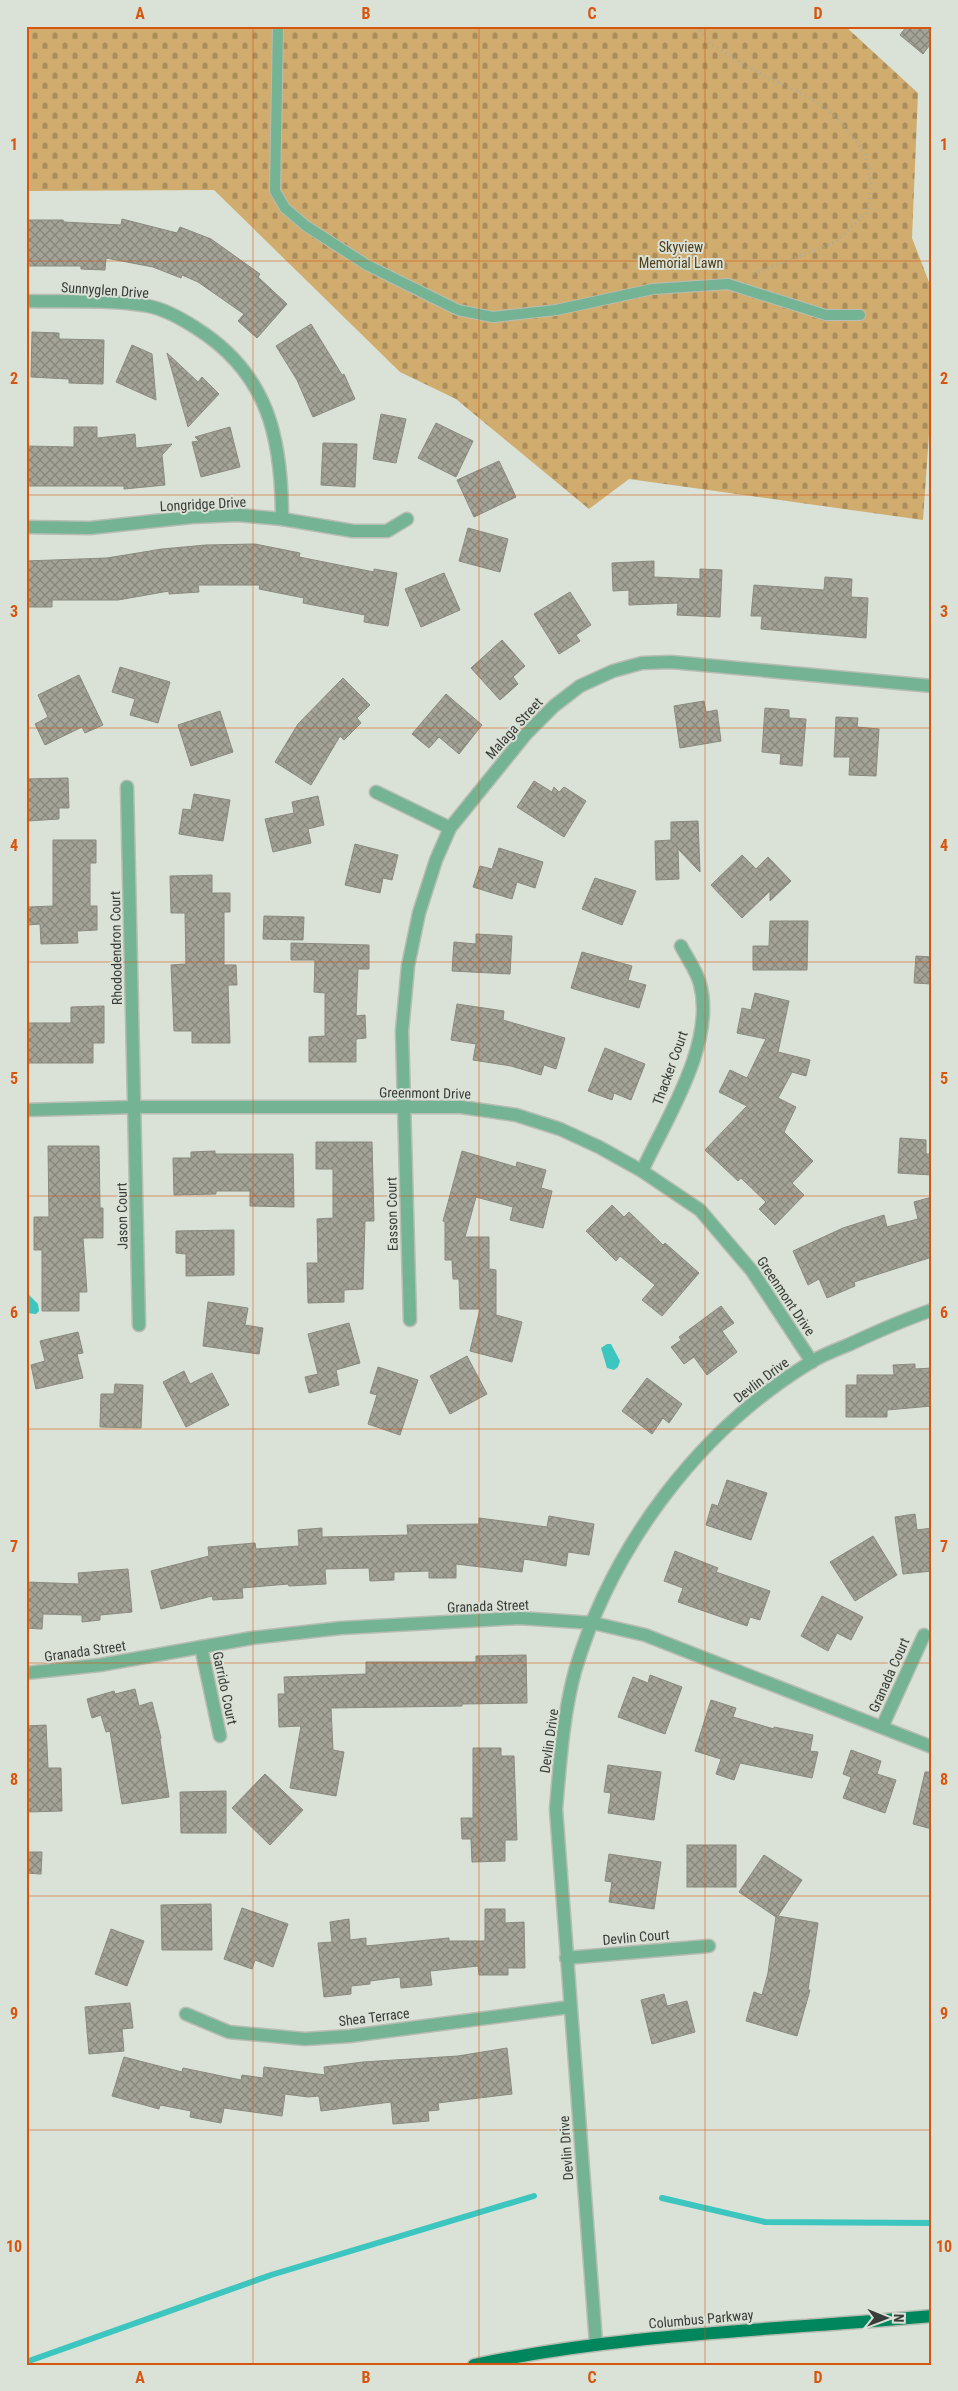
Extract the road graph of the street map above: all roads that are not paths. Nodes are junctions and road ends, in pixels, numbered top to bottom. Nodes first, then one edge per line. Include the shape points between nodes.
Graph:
1 (278, 26) edge
2 (26, 301) edge
3 (860, 315) dead end
4 (282, 519) junction
5 (407, 519) dead end
6 (26, 527) edge
7 (932, 686) edge
8 (127, 787) dead end
9 (376, 792) dead end
10 (450, 828) junction
11 (681, 946) dead end
12 (135, 1107) junction
13 (404, 1107) junction
14 (26, 1110) edge
15 (642, 1171) junction
16 (932, 1310) edge
17 (410, 1320) dead end
18 (139, 1325) dead end
19 (812, 1362) junction
20 (593, 1623) junction
21 (924, 1635) dead end
22 (201, 1647) junction
23 (26, 1673) edge
24 (882, 1727) junction
25 (220, 1736) dead end
26 (932, 1747) edge
27 (709, 1946) dead end
28 (566, 1958) junction
29 (570, 2008) junction
30 (186, 2014) dead end
31 (932, 2316) edge
32 (596, 2343) junction
33 (474, 2365) edge

1 - 3 lane via 275,191 285,208 306,226 367,265 458,310 493,317 556,310 652,289 728,284 826,315
2 - 4 street, Sunnyglen Drive via 148,306 181,319 209,336 233,358 264,401 280,461
4 - 5 street, Longridge Drive via 353,531 387,531
4 - 6 street, Longridge Drive via 238,515 90,528
7 - 10 street, Malaga Street via 671,662 642,663 580,686 554,706 526,734
8 - 12 street, Rhododendron Court
9 - 10 street
10 - 13 street, Malaga Street via 436,860 408,966 402,1031
11 - 15 street, Thacker Court via 700,982 704,1008 701,1027 678,1097
12 - 13 street, Greenmont Drive
12 - 14 street, Greenmont Drive
12 - 18 street, Jason Court
13 - 15 street, Greenmont Drive via 461,1107 516,1115 560,1129
13 - 17 street, Easson Court
15 - 19 street, Greenmont Drive via 700,1210 752,1271
16 - 19 street, Devlin Drive via 899,1321
19 - 20 street, Devlin Drive via 764,1394 726,1426 668,1492 629,1548 604,1593
20 - 22 street, Granada Street via 519,1618 341,1628
20 - 24 street, Granada Street via 645,1634
20 - 28 street, Devlin Drive via 575,1671 560,1751 556,1809
21 - 24 street, Granada Court
22 - 23 street, Granada Street via 100,1666
22 - 25 street, Garrido Court
24 - 26 street, Granada Street
27 - 28 street, Devlin Court
28 - 29 street, Devlin Drive
29 - 30 street, Shea Terrace via 305,2039 229,2032
29 - 32 street, Devlin Drive
31 - 32 main road, Columbus Parkway
32 - 33 main road, Columbus Parkway

